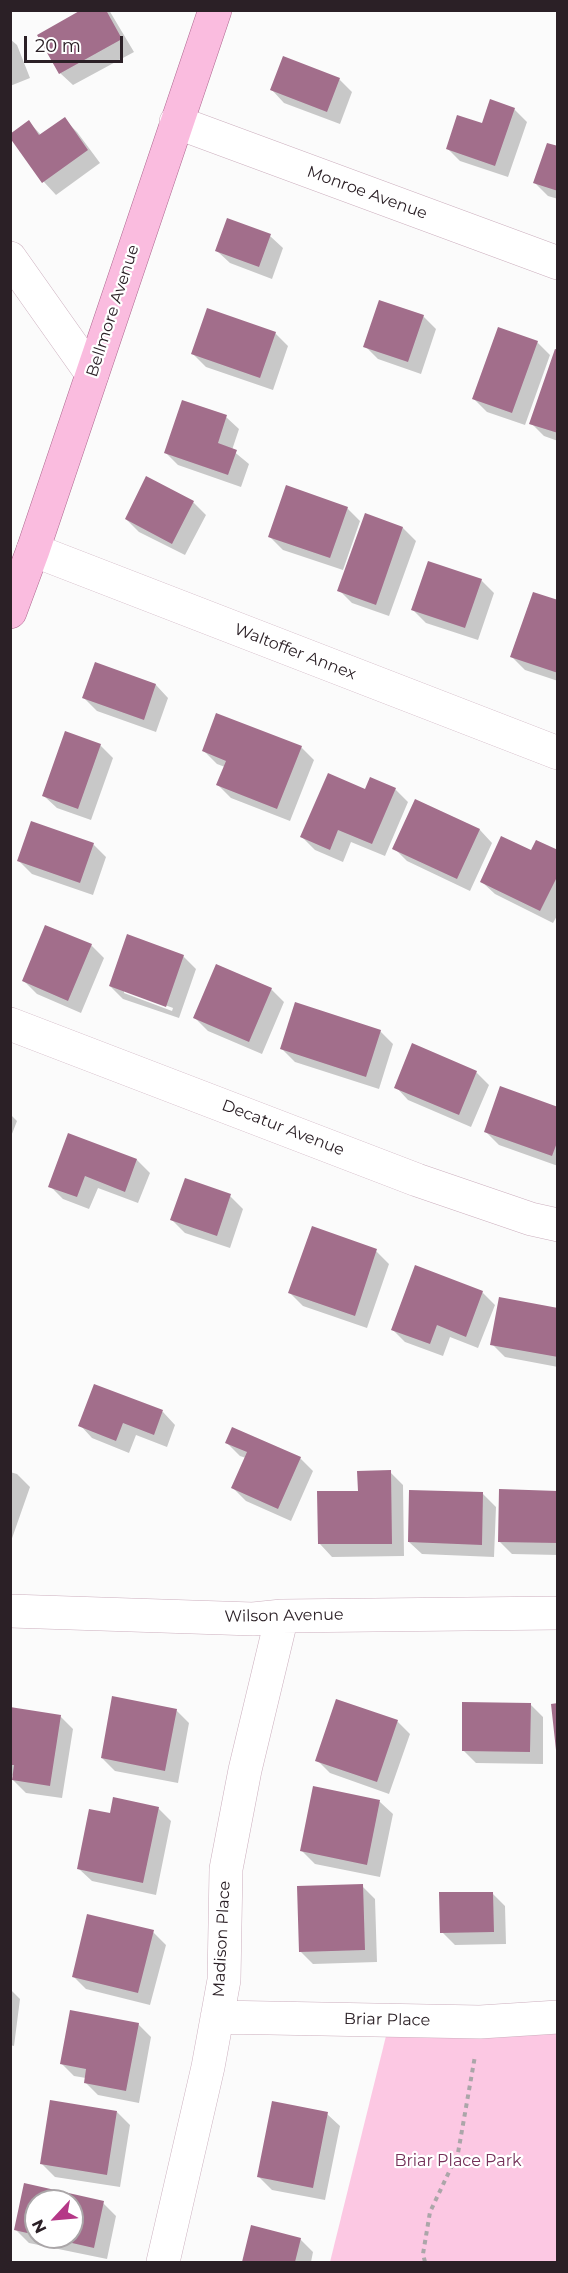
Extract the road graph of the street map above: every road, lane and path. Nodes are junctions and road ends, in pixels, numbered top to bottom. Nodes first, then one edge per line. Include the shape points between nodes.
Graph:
1 (215, 10) edge
2 (176, 122) junction
3 (10, 258) edge
4 (558, 263) edge
5 (92, 374) junction
6 (33, 550) junction
7 (10, 612) edge
8 (558, 753) edge
9 (10, 1024) edge
10 (558, 1225) edge
11 (10, 1611) edge
12 (558, 1613) edge
13 (282, 1616) junction
14 (217, 2017) junction
15 (558, 2017) edge
16 (480, 2022) junction
17 (163, 2262) edge
18 (425, 2262) edge

1 - 2 main road, Bellmore Avenue
2 - 4 street, Monroe Avenue
2 - 5 main road, Bellmore Avenue
3 - 5 street
5 - 6 main road, Bellmore Avenue
6 - 7 main road, Bellmore Avenue
6 - 8 street, Waltoffer Annex
9 - 10 street, Decatur Avenue via 417,1180
11 - 13 street, Wilson Avenue via 253,1619
12 - 13 street, Wilson Avenue
13 - 14 street, Madison Place via 226,1869 224,1980
14 - 16 street, Briar Place
14 - 17 street, Madison Place
15 - 16 street, Briar Place
16 - 18 path via 458,2153 430,2212

